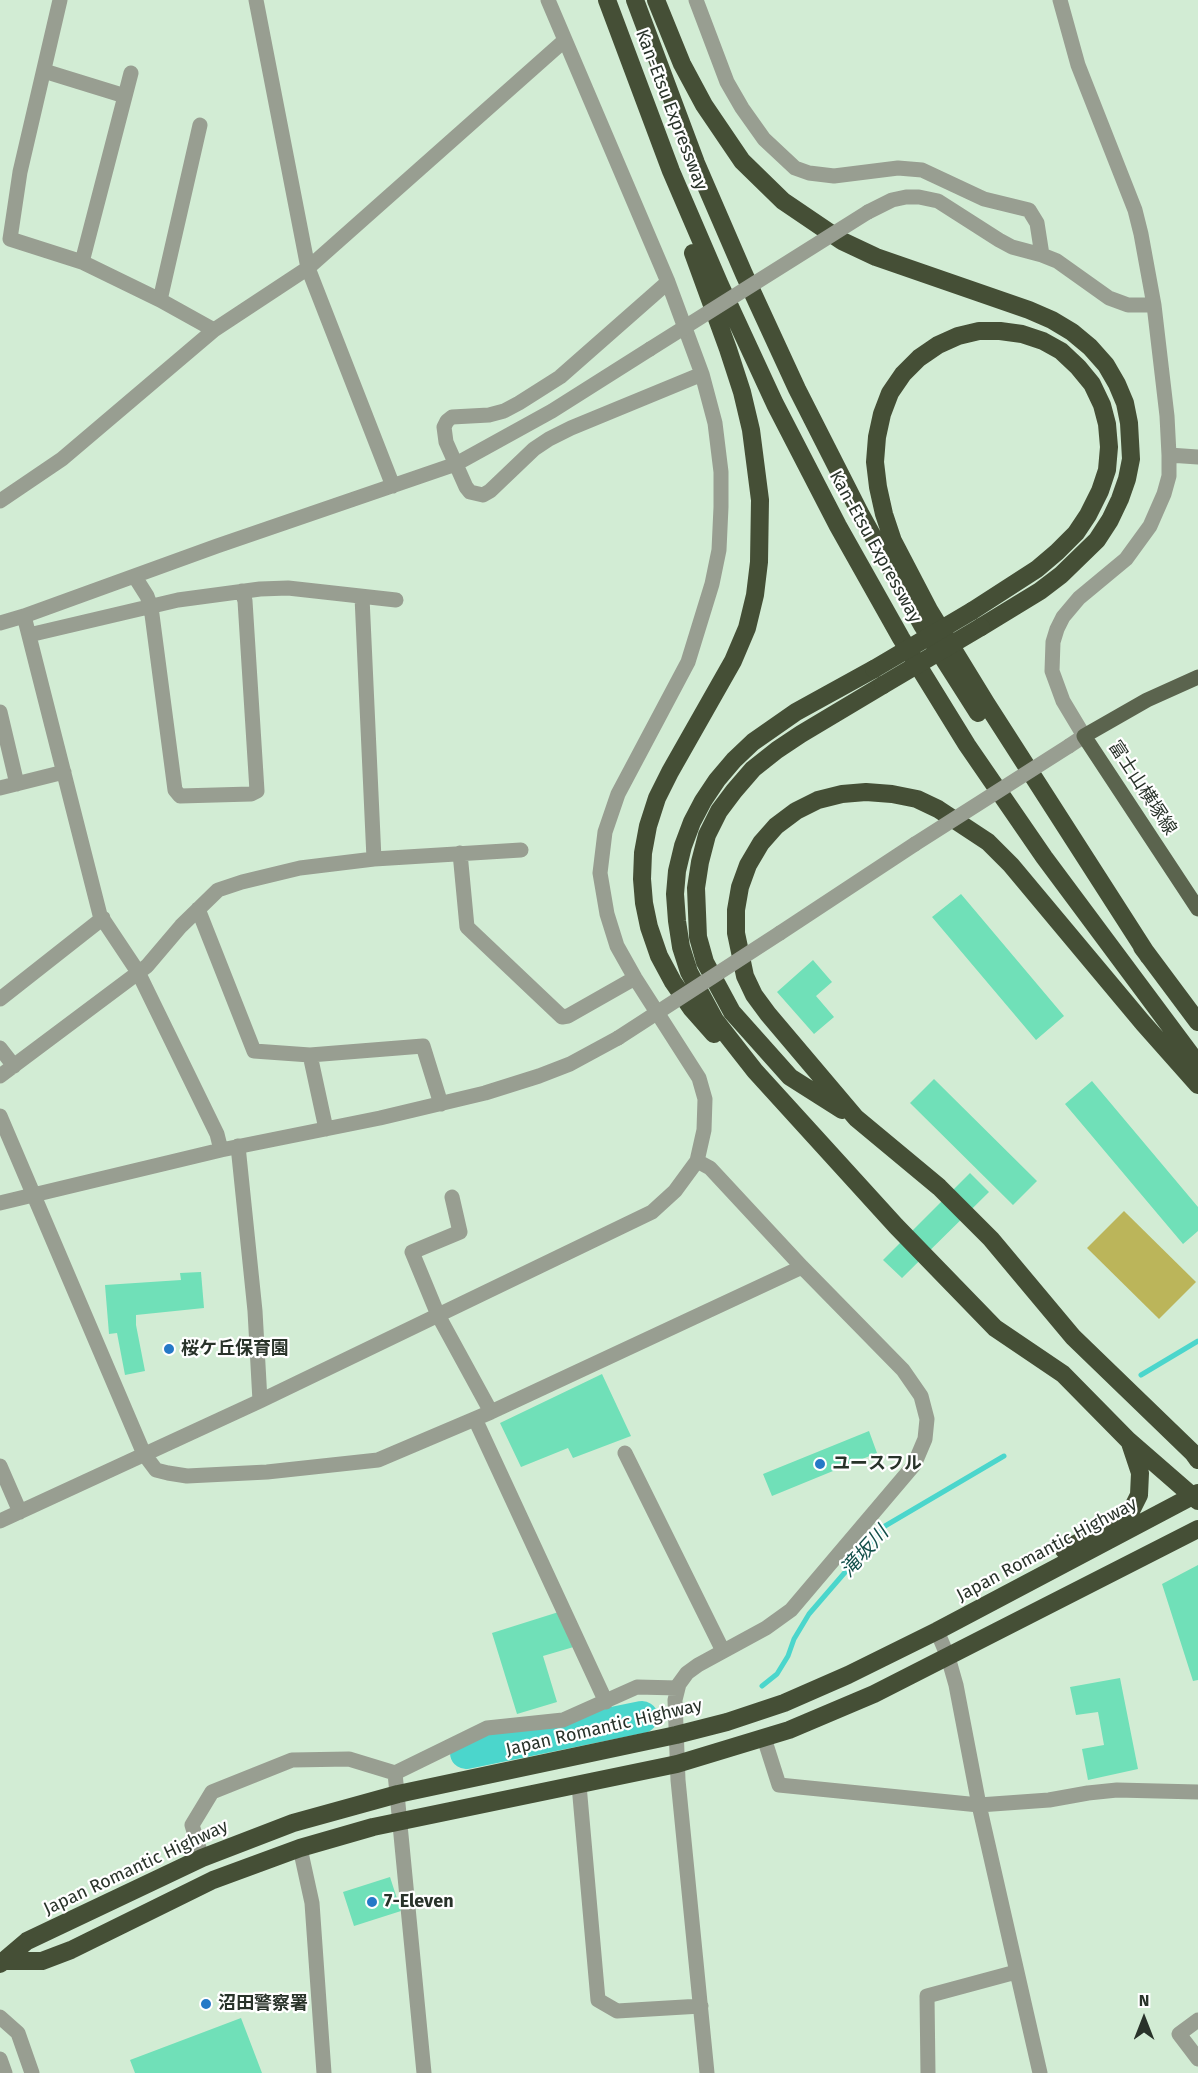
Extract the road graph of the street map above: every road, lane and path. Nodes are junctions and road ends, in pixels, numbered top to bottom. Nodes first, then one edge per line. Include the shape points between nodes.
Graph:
1 (60, 0) edge
2 (256, 0) edge
3 (548, 0) edge
4 (607, 0) edge
5 (635, 0) edge
6 (656, 0) edge
7 (696, 0) edge
8 (1060, 0) edge
9 (618, 34) junction
10 (565, 39) junction
11 (44, 71) junction
12 (131, 73) dead end
13 (125, 96) junction
14 (200, 125) dead end
15 (1042, 255) junction
16 (82, 262) junction
17 (308, 268) junction
18 (668, 282) junction
19 (160, 300) junction
20 (1154, 304) junction
21 (214, 330) junction
22 (702, 374) junction
23 (1169, 455) junction
24 (1198, 457) edge
25 (456, 464) junction
26 (393, 486) junction
27 (0, 501) edge
28 (135, 577) junction
29 (242, 591) junction
30 (362, 597) junction
31 (396, 600) dead end
32 (151, 607) junction
33 (24, 616) junction
34 (977, 619) junction
35 (0, 623) edge
36 (29, 635) junction
37 (1198, 677) edge
38 (0, 712) edge
39 (1084, 736) junction
40 (64, 772) junction
41 (17, 784) junction
42 (0, 788) edge
43 (521, 850) dead end
44 (460, 854) junction
45 (374, 859) junction
46 (198, 909) junction
47 (1198, 909) edge
48 (103, 918) junction
49 (1149, 957) junction
50 (138, 972) junction
51 (635, 978) junction
52 (0, 999) edge
53 (1198, 1022) edge
54 (0, 1048) edge
55 (310, 1055) junction
56 (1198, 1064) edge
57 (14, 1066) junction
58 (755, 1071) junction
59 (0, 1076) edge
60 (1198, 1085) edge
61 (441, 1104) junction
62 (0, 1116) edge
63 (856, 1118) junction
64 (326, 1129) junction
65 (238, 1146) junction
66 (221, 1150) junction
67 (697, 1161) junction
68 (33, 1195) junction
69 (452, 1197) dead end
70 (0, 1203) edge
71 (802, 1267) junction
72 (438, 1315) junction
73 (260, 1401) junction
74 (491, 1412) junction
75 (476, 1419) junction
76 (1128, 1440) junction
77 (625, 1453) dead end
78 (144, 1454) junction
79 (1198, 1460) edge
80 (0, 1466) edge
81 (1196, 1496) edge
82 (20, 1512) junction
83 (0, 1521) edge
84 (1198, 1529) edge
85 (1011, 1591) junction
86 (936, 1631) junction
87 (723, 1651) junction
88 (948, 1657) junction
89 (678, 1688) junction
90 (606, 1702) junction
91 (676, 1735) junction
92 (764, 1738) junction
93 (677, 1764) junction
94 (395, 1773) junction
95 (579, 1785) junction
96 (1198, 1792) edge
97 (398, 1794) junction
98 (979, 1805) junction
99 (400, 1821) junction
100 (300, 1848) junction
101 (202, 1858) junction
102 (2, 1963) edge
103 (1016, 1972) junction
104 (701, 2006) junction
105 (0, 2018) edge
106 (1198, 2020) edge
107 (0, 2059) edge
108 (1198, 2059) edge
109 (5, 2073) edge
110 (32, 2073) edge
111 (324, 2073) edge
112 (424, 2073) edge
113 (707, 2073) edge
114 (928, 2073) edge
115 (1040, 2073) edge

1 - 11 street
2 - 17 street
3 - 10 street
4 - 9 highway, Kan-Etsu Expressway
5 - 49 highway, Kan-Etsu Expressway via 696,163 744,274 860,513 922,625 990,733
6 - 34 highway via 704,105 742,161 783,201 842,241 868,253 1052,320 1090,347 1117,384 1129,423 1131,459 1110,520 1091,546 1040,591
7 - 15 street via 727,82 742,108 764,139 795,168 809,174 834,176 898,168 922,170 984,199 1029,210 1037,223
8 - 20 street via 1078,65 1135,210
9 - 56 highway, Kan-Etsu Expressway via 720,285 838,526 967,745 1037,848
9 - 58 highway via 636,96 742,392 757,466 761,532 755,595 747,628 733,661 657,798 648,826 643,853 644,903 659,956 673,982 710,1030
10 - 17 street
10 - 18 street
11 - 13 street
11 - 16 street via 20,172 10,239
12 - 13 street
13 - 16 street
14 - 19 street
15 - 20 street via 1120,303
15 - 25 street, bridge via 1006,244 950,206 928,198 892,200 516,433
16 - 19 street
17 - 21 street
17 - 26 street
18 - 22 street
18 - 25 street via 560,377 504,411 460,415 447,421 444,435
19 - 21 street
20 - 23 street
21 - 27 street via 62,459
22 - 25 street via 549,439 483,495 470,492
22 - 51 street via 715,423 721,472 716,562 688,662 618,794 605,832 600,873 617,946
23 - 24 street
23 - 39 street via 1169,476 1150,526 1126,559 1070,608 1053,642 1056,686
25 - 26 street
26 - 28 street
28 - 32 street
28 - 33 street
29 - 30 street via 288,588
29 - 32 street
29 - 32 street via 257,791 250,794 180,796 175,790
30 - 31 street
30 - 45 street
32 - 36 street
33 - 35 street
33 - 36 street
34 - 49 highway via 1076,533 1100,491 1109,447 1102,405 1078,367 1061,351 1042,341 1000,331 979,331 938,345 919,358 890,393 882,414 875,462 884,514 893,541 934,619
34 - 58 highway, bridge via 796,712 747,748 717,780 692,822 677,871 678,930 689,972 715,1020
34 - 63 highway, bridge via 884,685 801,734 753,769 719,811 700,862 696,888 698,937 705,962 732,1012 790,1077
36 - 40 street
37 - 39 main road, 富士山横塚線 via 1147,700
38 - 41 street
39 - 47 main road, 富士山横塚線
39 - 61 street, bridge via 618,1038 539,1076
40 - 41 street
40 - 48 street
41 - 42 street
43 - 44 street
44 - 45 street
44 - 51 street via 467,927 562,1017
45 - 46 street via 300,868 242,882 218,890
46 - 50 street
46 - 55 street via 254,1051
48 - 50 street
48 - 52 street
49 - 53 highway, Kan-Etsu Expressway
50 - 57 street
50 - 66 street via 217,1134
51 - 67 street via 699,1078 705,1099
54 - 57 street
55 - 61 street via 423,1046
55 - 64 street
57 - 59 street
58 - 76 highway via 896,1226 996,1328 1063,1374
60 - 63 highway via 988,842 916,799 866,792 842,794 796,811 761,843 740,887 736,933 745,976 754,995
61 - 64 street
62 - 68 street
63 - 79 highway via 939,1187 983,1231 1072,1337
64 - 65 street
65 - 66 street
65 - 73 street
66 - 68 street
67 - 71 street via 710,1168
67 - 72 street via 675,1191 652,1212
68 - 70 street
68 - 78 street
69 - 72 street via 460,1232 412,1252
71 - 74 street
71 - 87 street via 903,1370 921,1396 927,1419 925,1439 914,1465 790,1610
72 - 73 street
72 - 74 street
73 - 78 street
74 - 75 street
75 - 78 street via 378,1460 267,1472 187,1476 156,1470
75 - 90 street
76 - 81 highway
76 - 85 highway via 1140,1473 1139,1495 1132,1509 1123,1519 1031,1570
77 - 87 street
78 - 82 street
80 - 82 street
81 - 85 highway, Japan Romantic Highway
82 - 83 street
84 - 88 highway, Japan Romantic Highway
85 - 86 highway, Japan Romantic Highway
86 - 88 street
86 - 91 highway, Japan Romantic Highway via 784,1703
87 - 89 street via 687,1673
88 - 92 highway, Japan Romantic Highway via 874,1695
88 - 98 street
89 - 90 street via 637,1687
89 - 91 street
90 - 94 street via 563,1720 487,1728
91 - 93 street
91 - 97 highway, Japan Romantic Highway
92 - 93 highway, Japan Romantic Highway
92 - 98 street via 779,1785
93 - 95 highway, Japan Romantic Highway
93 - 104 street
94 - 97 street
94 - 101 street via 349,1760 292,1760 212,1792 192,1825
95 - 99 highway, Japan Romantic Highway
95 - 104 street via 598,2000 617,2011
96 - 98 street via 1117,1790
97 - 99 street
97 - 101 highway, Japan Romantic Highway via 293,1823
98 - 103 street
99 - 100 highway, Japan Romantic Highway
99 - 112 street
100 - 102 highway, Japan Romantic Highway via 213,1880 71,1950 42,1961
100 - 111 street via 312,1903
101 - 102 highway, Japan Romantic Highway via 27,1941
103 - 114 street via 927,1995
103 - 115 street
104 - 113 street
105 - 110 street via 18,2033
106 - 108 street via 1179,2034
107 - 109 street

